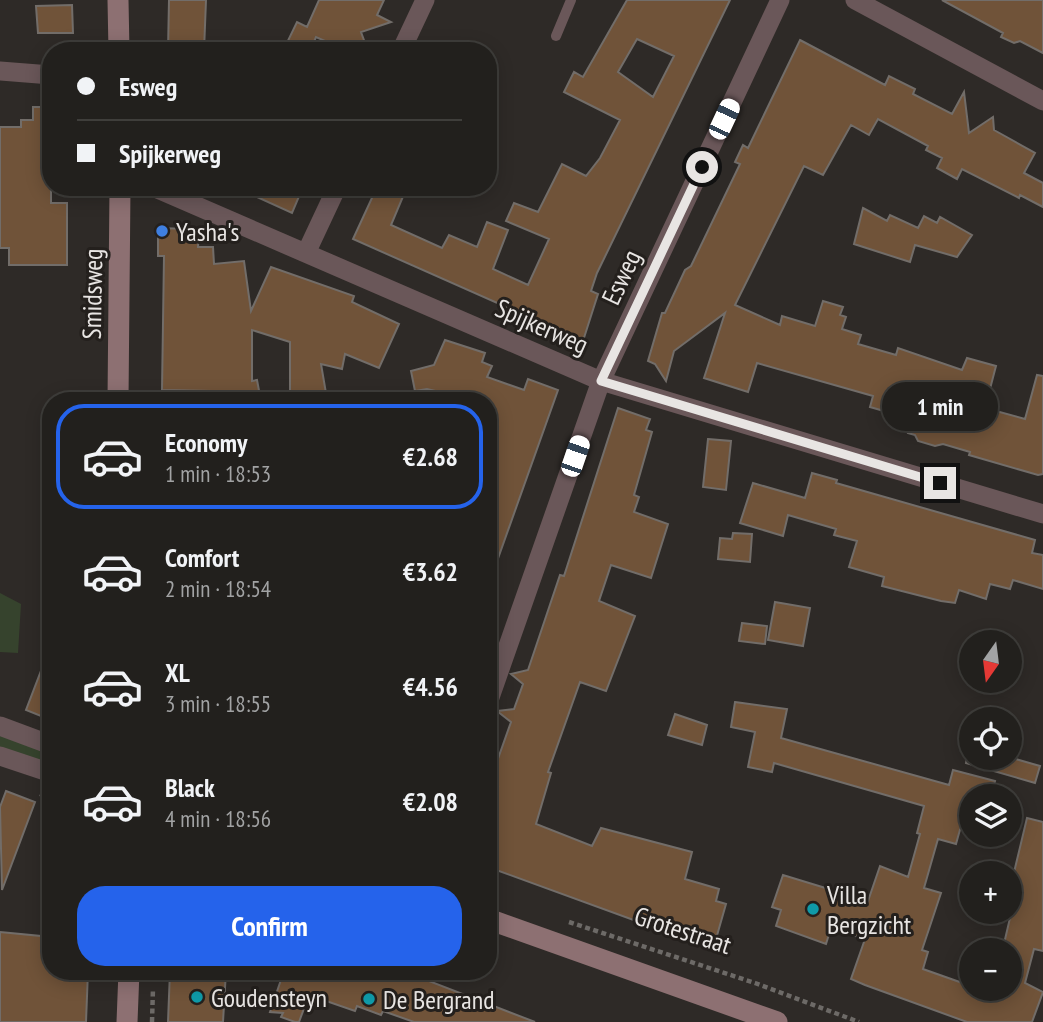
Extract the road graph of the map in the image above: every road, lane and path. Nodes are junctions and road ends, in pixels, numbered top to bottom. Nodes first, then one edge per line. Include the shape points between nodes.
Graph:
1 (118, 0) edge
2 (425, 0) edge
3 (571, 0) edge
4 (780, 0) edge
5 (855, 0) edge
6 (555, 36) dead end
7 (119, 42) edge
8 (405, 42) edge
9 (0, 71) edge
10 (42, 74) edge
11 (1043, 101) edge
12 (120, 196) edge
13 (175, 196) edge
14 (333, 196) edge
15 (307, 251) junction
16 (601, 381) junction
17 (118, 392) edge
18 (1043, 514) edge
19 (497, 678) edge
20 (0, 726) edge
21 (42, 742) edge
22 (0, 756) edge
23 (42, 770) edge
24 (564, 920) dead end
25 (497, 922) edge
26 (129, 980) edge
27 (153, 983) dead end
28 (127, 1022) edge
29 (152, 1022) edge
30 (777, 1022) edge
31 (859, 1022) edge

1 - 7 main road
2 - 8 street
3 - 6 lane
4 - 16 street, Esweg
5 - 11 street
9 - 10 street
12 - 17 main road, Smidsweg
13 - 15 street, Spijkerweg
14 - 15 street
15 - 16 street, Spijkerweg
16 - 18 street, Spijkerweg
16 - 19 street, Esweg
20 - 21 street
22 - 23 street
24 - 31 path, Grotestraat
25 - 30 main road, Grotestraat
26 - 28 main road
27 - 29 path

